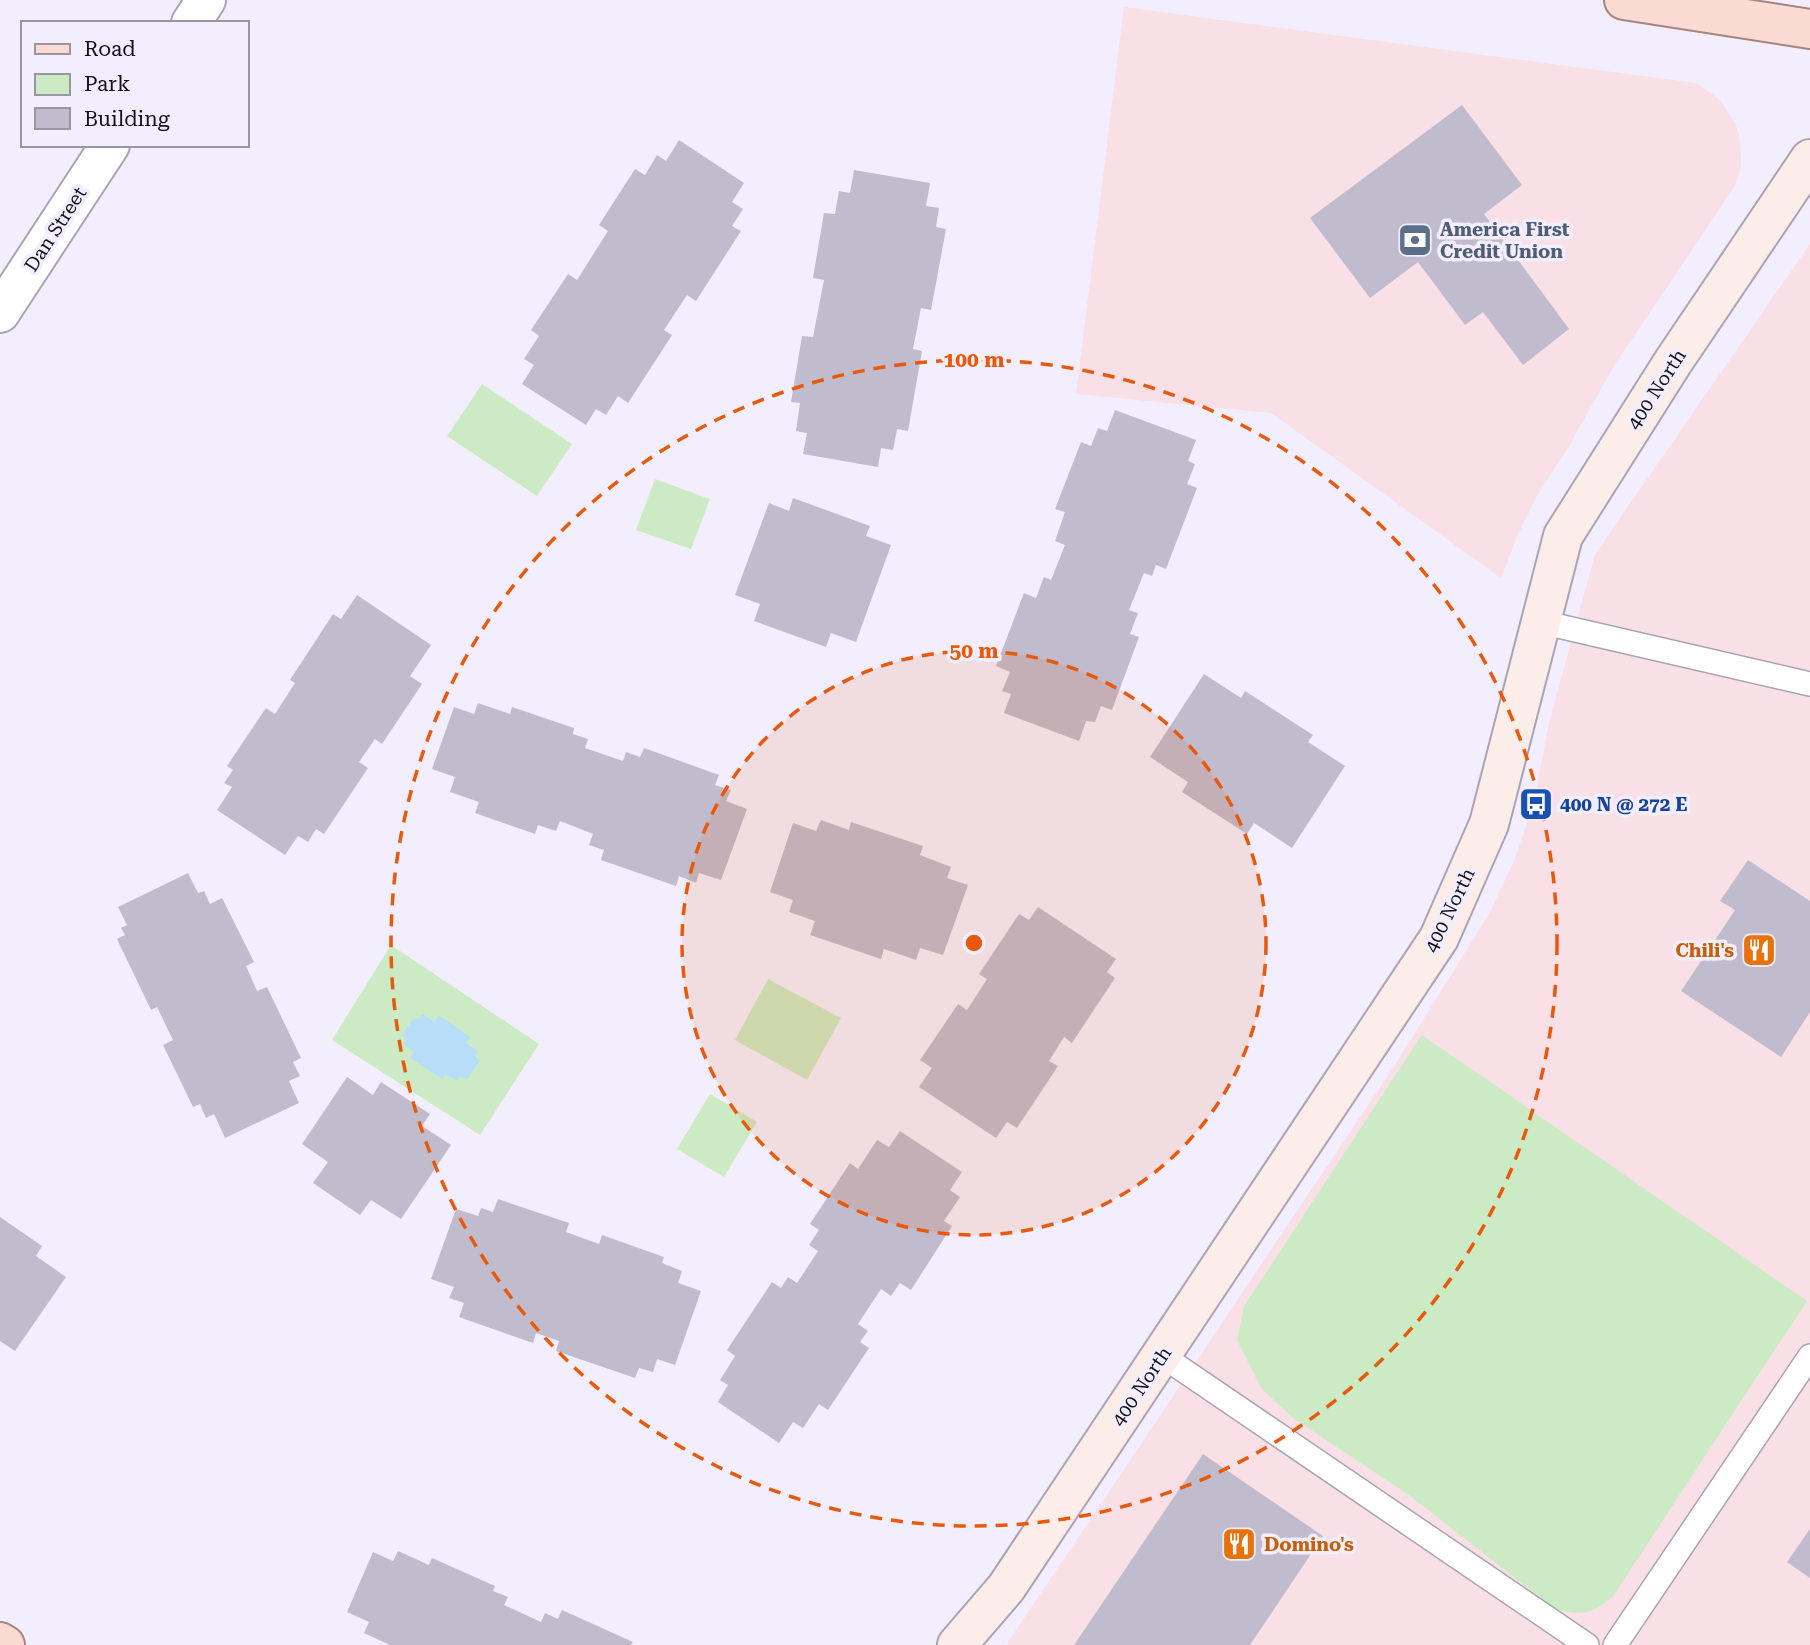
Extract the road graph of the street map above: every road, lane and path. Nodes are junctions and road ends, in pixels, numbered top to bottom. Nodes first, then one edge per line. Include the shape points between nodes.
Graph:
1 (206, 0) edge
2 (1624, 0) edge
3 (192, 21) edge
4 (1810, 29) edge
5 (109, 147) edge
6 (1810, 159) edge
7 (0, 313) edge
8 (1541, 622) junction
9 (1810, 684) edge
10 (1161, 1355) junction
11 (1810, 1356) edge
12 (0, 1642) edge
13 (5, 1645) edge
14 (957, 1645) edge
15 (1587, 1645) edge
16 (1615, 1645) edge

1 - 3 street
2 - 4 main road
5 - 7 street, Dan Street
6 - 8 street, 400 North via 1563,536
8 - 9 lane
8 - 10 street, 400 North via 1489,824 1439,938
10 - 14 street, 400 North via 1006,1588
10 - 15 lane
11 - 16 lane
12 - 13 main road

